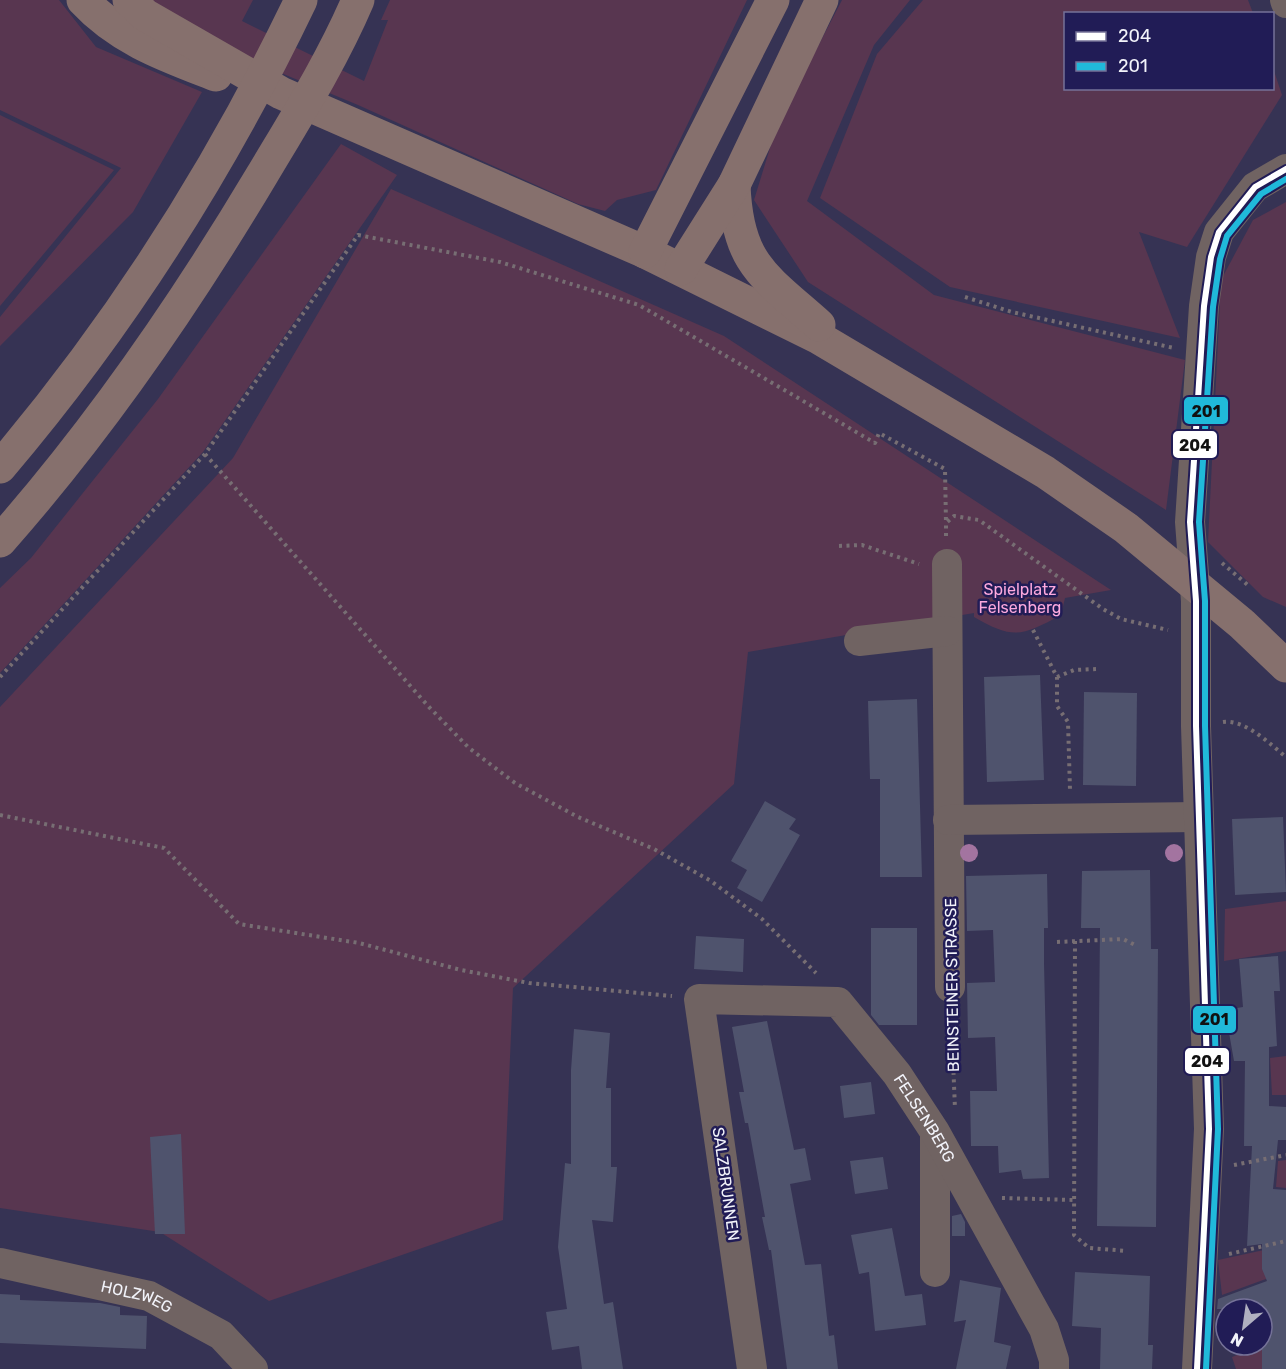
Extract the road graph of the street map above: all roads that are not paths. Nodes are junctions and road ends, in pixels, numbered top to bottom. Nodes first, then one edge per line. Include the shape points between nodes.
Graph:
1 (83, 0) edge
2 (129, 0) edge
3 (301, 0) edge
4 (773, 0) edge
5 (822, 0) edge
6 (357, 7) edge
7 (281, 93) junction
8 (1286, 169) edge
9 (734, 185) junction
10 (645, 252) junction
11 (681, 269) junction
12 (861, 363) junction
13 (0, 467) edge
14 (0, 541) edge
15 (947, 564) road end
16 (947, 631) junction
17 (859, 641) dead end
18 (1286, 666) edge
19 (1198, 817) junction
20 (948, 820) junction
21 (950, 987) road end
22 (838, 1002) joint
23 (940, 1140) junction
24 (0, 1263) edge
25 (935, 1272) dead end
26 (253, 1369) edge
27 (752, 1369) edge
28 (1054, 1369) edge
29 (1197, 1369) edge

1 - 7 highway via 127,38 226,80
2 - 7 highway via 154,20
3 - 13 highway via 178,224 105,333
4 - 10 highway
5 - 9 highway
6 - 14 highway via 218,249 74,454
7 - 10 highway
8 - 19 street via 1255,187 1238,205 1219,232 1210,256 1191,522 1196,602
9 - 11 highway
9 - 12 highway via 735,218 748,256 768,280
10 - 11 highway
11 - 12 highway
12 - 18 highway via 1045,472 1126,528 1242,624
15 - 16 street, BEINSTEINER STRASSE
16 - 17 street
16 - 20 street, BEINSTEINER STRASSE
19 - 20 street
19 - 29 street via 1209,1129
20 - 21 street, BEINSTEINER STRASSE
22 - 23 street, FELSENBERG via 897,1074
22 - 27 street, SALZBRUNNEN via 699,999
23 - 25 street
23 - 28 street, FELSENBERG via 1044,1329
24 - 26 street, HOLZWEG via 148,1296 221,1335

